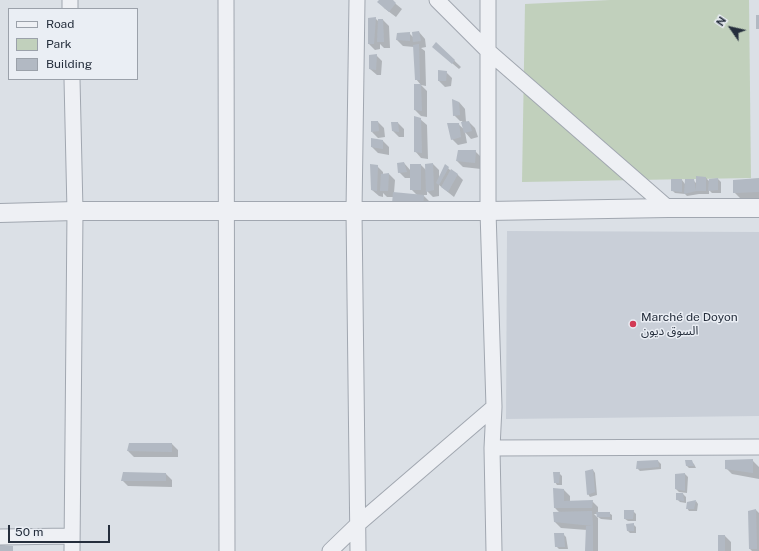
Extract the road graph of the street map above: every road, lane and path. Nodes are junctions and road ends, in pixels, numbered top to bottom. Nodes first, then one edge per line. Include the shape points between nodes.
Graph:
1 (226, 0) edge
2 (357, 0) edge
3 (437, 0) edge
4 (488, 0) edge
5 (488, 51) junction
6 (72, 80) edge
7 (668, 208) junction
8 (759, 208) edge
9 (75, 210) junction
10 (227, 211) junction
11 (354, 211) junction
12 (488, 211) junction
13 (0, 213) edge
14 (494, 407) junction
15 (759, 446) edge
16 (492, 448) junction
17 (358, 524) junction
18 (71, 536) junction
19 (0, 538) edge
20 (72, 551) edge
21 (227, 551) edge
22 (330, 551) edge
23 (358, 551) edge
24 (494, 551) edge

1 - 10 street
2 - 11 street
3 - 5 street
4 - 5 street
5 - 7 street
5 - 12 street
6 - 9 street
7 - 8 street
7 - 12 street
9 - 10 street
9 - 13 street
9 - 18 street
10 - 11 street
10 - 21 street
11 - 12 street
11 - 17 street
12 - 14 street
14 - 16 street
14 - 17 street
15 - 16 street
16 - 24 street
17 - 22 street
17 - 23 street
18 - 19 street
18 - 20 street

